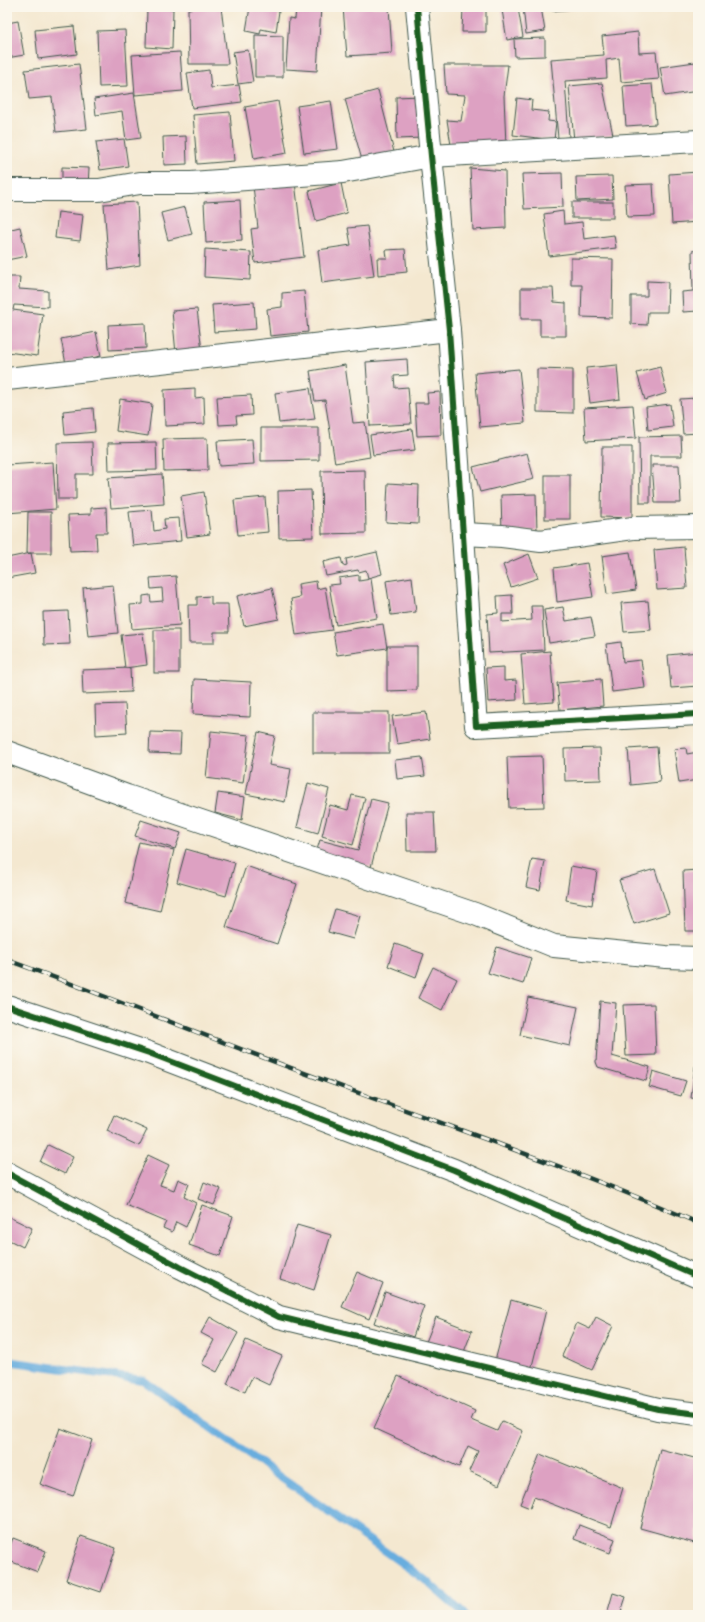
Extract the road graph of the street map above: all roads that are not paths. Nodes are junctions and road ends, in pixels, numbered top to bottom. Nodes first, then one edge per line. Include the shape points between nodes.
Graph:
1 (417, 7) edge
2 (698, 141) edge
3 (431, 156) junction
4 (7, 190) edge
5 (449, 330) junction
6 (7, 379) edge
7 (698, 527) edge
8 (463, 534) junction
9 (698, 714) edge
10 (7, 752) edge
11 (698, 958) edge
12 (7, 1006) edge
13 (7, 1173) edge
14 (698, 1277) edge
15 (698, 1414) edge

1 - 3 street
2 - 3 street
3 - 4 street via 343,172 190,183 140,183 99,190
3 - 5 street
5 - 6 street
5 - 8 street
7 - 8 street via 633,528 541,541
8 - 9 street via 476,726
10 - 11 street via 127,796 475,914 554,946
12 - 14 street via 149,1053 454,1170
13 - 15 street via 279,1317 658,1409

